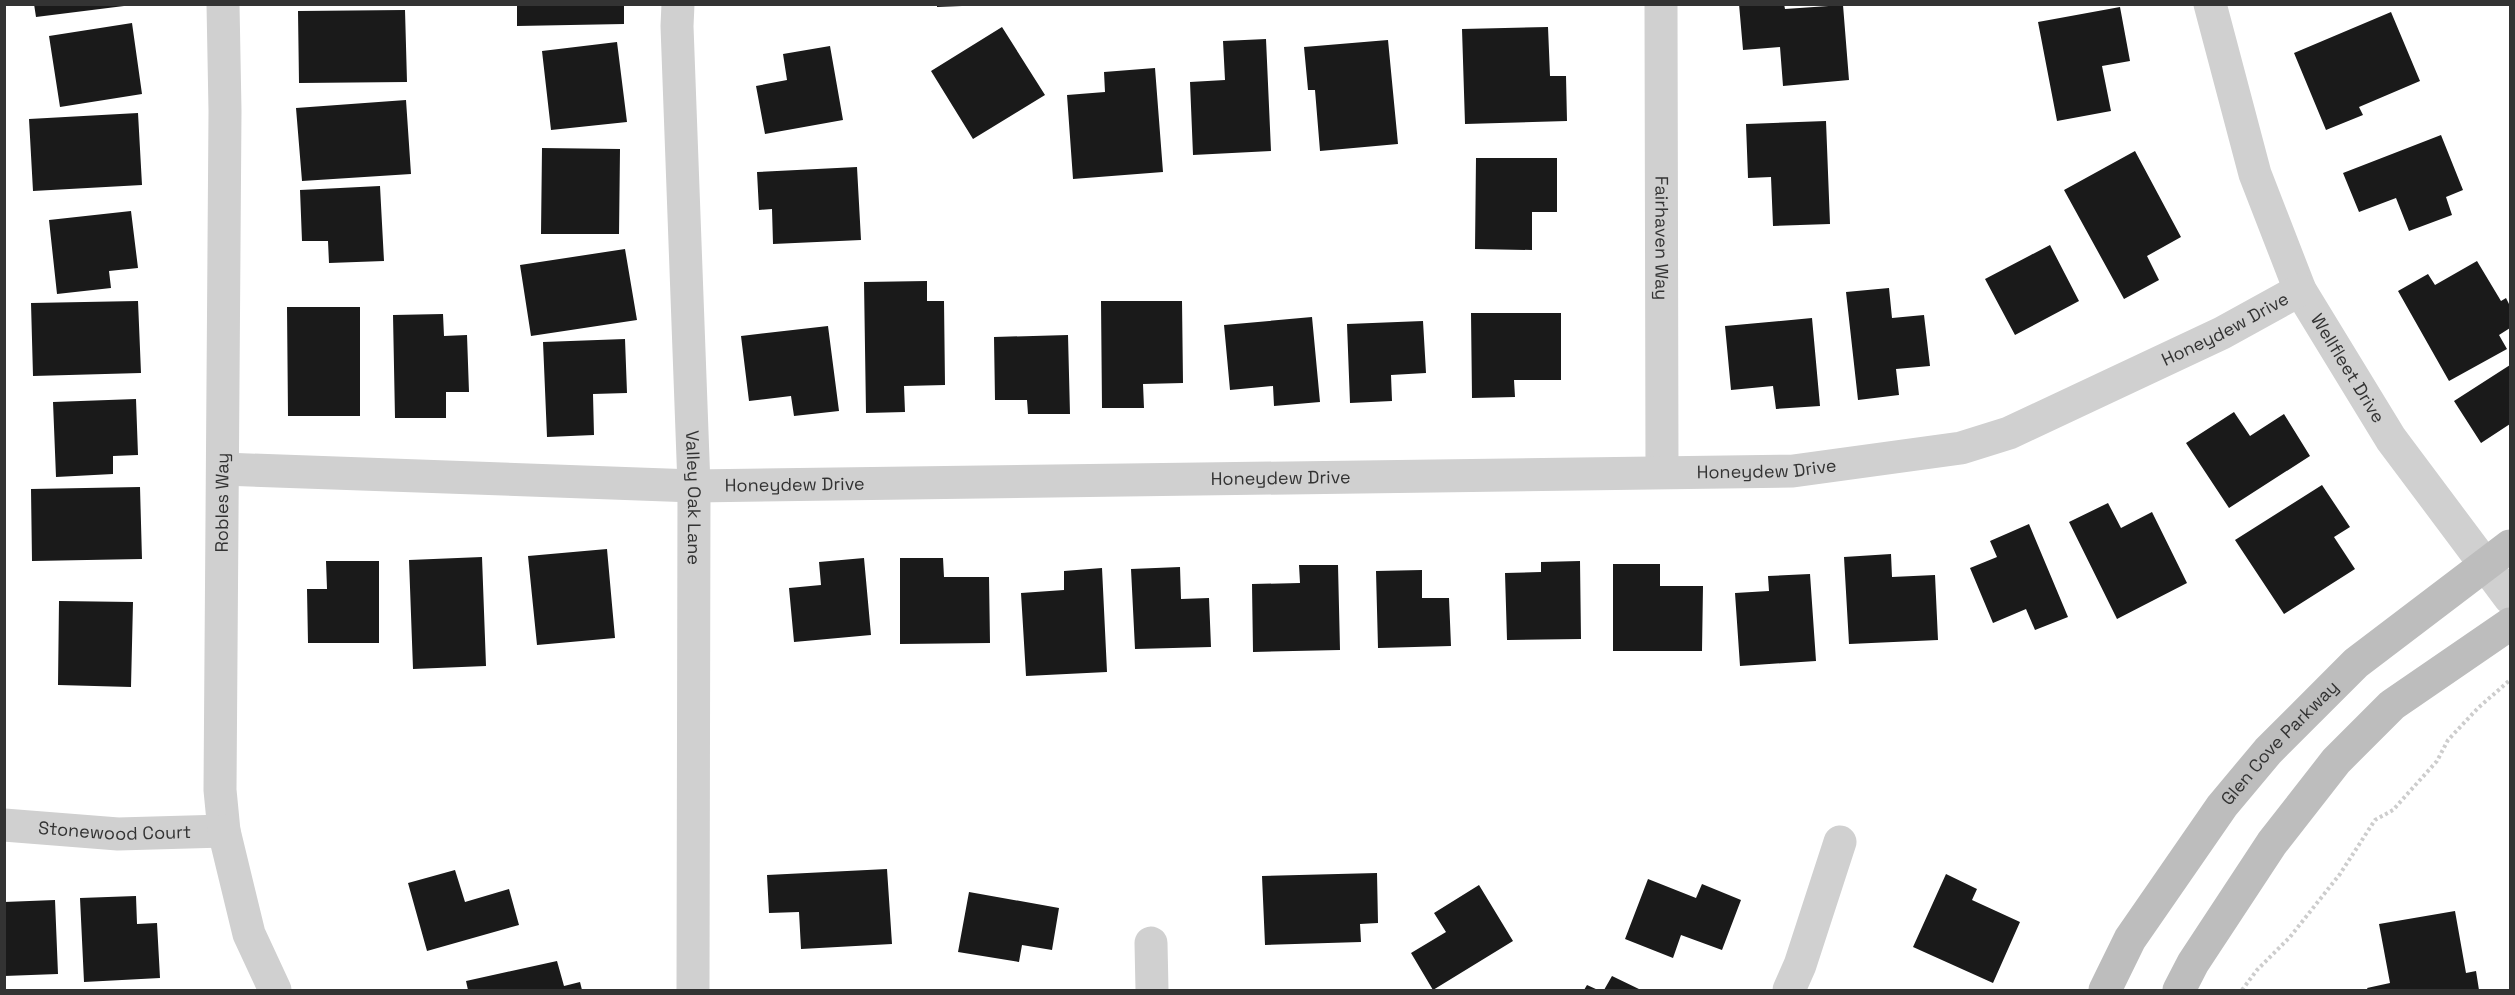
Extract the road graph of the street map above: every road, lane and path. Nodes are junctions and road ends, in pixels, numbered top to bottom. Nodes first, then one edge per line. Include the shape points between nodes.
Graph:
1 (223, 4) edge
2 (678, 4) edge
3 (1661, 4) edge
4 (2210, 4) edge
5 (2300, 290) junction
6 (223, 469) junction
7 (1662, 472) junction
8 (694, 486) junction
9 (2511, 546) edge
10 (2484, 564) junction
11 (2511, 598) edge
12 (2511, 624) edge
13 (2511, 680) edge
14 (4, 825) edge
15 (224, 831) junction
16 (1840, 842) dead end
17 (1151, 943) dead end
18 (275, 990) edge
19 (693, 990) edge
20 (1152, 990) edge
21 (1789, 990) edge
22 (2105, 990) edge
23 (2179, 990) edge
24 (2242, 990) edge

1 - 6 street, Robles Way
2 - 8 street, Valley Oak Lane
3 - 7 street, Fairhaven Way
4 - 5 street, Wellfleet Drive via 2255,174
5 - 7 street, Honeydew Drive via 2222,333 2008,433 1961,448 1793,471
5 - 10 street, Wellfleet Drive via 2391,439
6 - 8 street, Honeydew Drive
6 - 15 street, Robles Way via 220,790
7 - 8 street, Honeydew Drive
8 - 19 street, Valley Oak Lane
9 - 10 main road, Glen Cove Parkway
10 - 11 street, Wellfleet Drive
10 - 22 main road, Glen Cove Parkway via 2356,663 2268,751 2223,806 2130,939
12 - 23 main road via 2392,705 2336,761 2272,843
13 - 24 path via 2448,740 2437,761 2393,810 2375,820 2340,874
14 - 15 street, Stonewood Court via 118,834
15 - 18 street, Robles Way via 249,934
16 - 21 street
17 - 20 street

